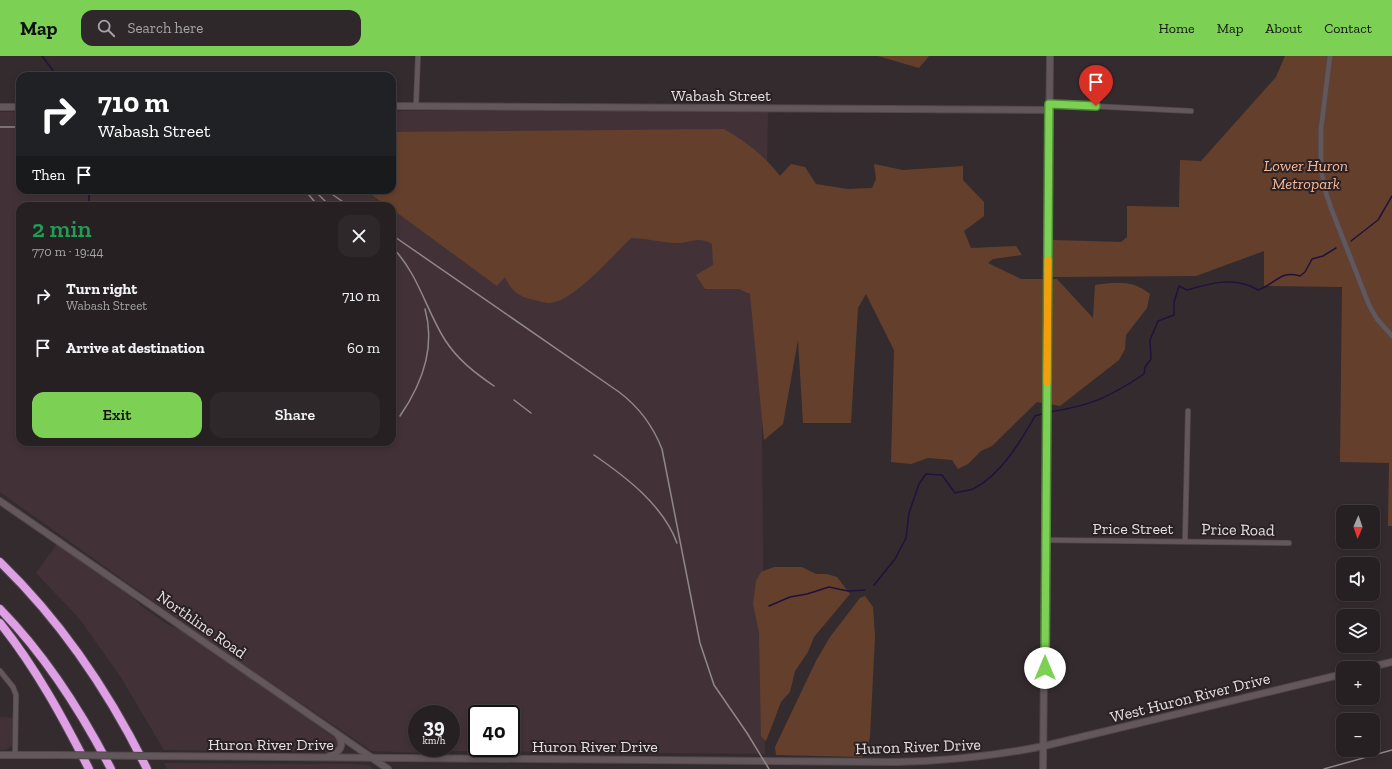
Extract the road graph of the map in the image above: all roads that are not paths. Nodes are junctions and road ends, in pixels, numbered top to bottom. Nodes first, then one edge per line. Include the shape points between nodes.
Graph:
1 (418, 56) edge
2 (1050, 56) edge
3 (1330, 56) edge
4 (396, 106) edge
5 (416, 106) junction
6 (0, 107) edge
7 (16, 107) edge
8 (1049, 107) junction
9 (1191, 112) dead end
10 (1392, 336) edge
11 (1188, 411) dead end
12 (0, 501) edge
13 (1046, 540) junction
14 (1186, 541) junction
15 (1289, 543) dead end
16 (0, 562) edge
17 (0, 609) edge
18 (0, 623) edge
19 (1392, 662) edge
20 (1380, 665) edge
21 (0, 671) edge
22 (1336, 676) edge
23 (338, 734) junction
24 (1044, 746) junction
25 (0, 755) edge
26 (15, 755) junction
27 (325, 758) junction
28 (373, 758) junction
29 (89, 769) edge
30 (112, 769) edge
31 (148, 769) edge
32 (388, 769) edge
33 (1044, 769) edge

1 - 5 street
2 - 8 street
3 - 10 street via 1320,148 1325,190 1369,305
4 - 5 street, Wabash Street
5 - 8 street, Wabash Street
6 - 7 street
8 - 9 street, Wabash Street
8 - 13 street
11 - 14 street, Price Street
12 - 23 street, Northline Road
13 - 14 street, Price Street
13 - 24 street
14 - 15 street, Price Road
16 - 31 highway via 44,608 92,671 124,722
17 - 30 highway via 45,662 67,693
18 - 29 highway via 16,642 47,690
19 - 20 street
21 - 26 street via 16,695
22 - 24 street, West Huron River Drive
23 - 27 street via 341,749
23 - 28 street, Northline Road
24 - 28 street, Huron River Drive via 974,758 895,762
24 - 33 street
25 - 26 street, Huron River Drive
26 - 27 street, Huron River Drive, bridge
27 - 28 street, Huron River Drive
28 - 32 street, Northline Road

